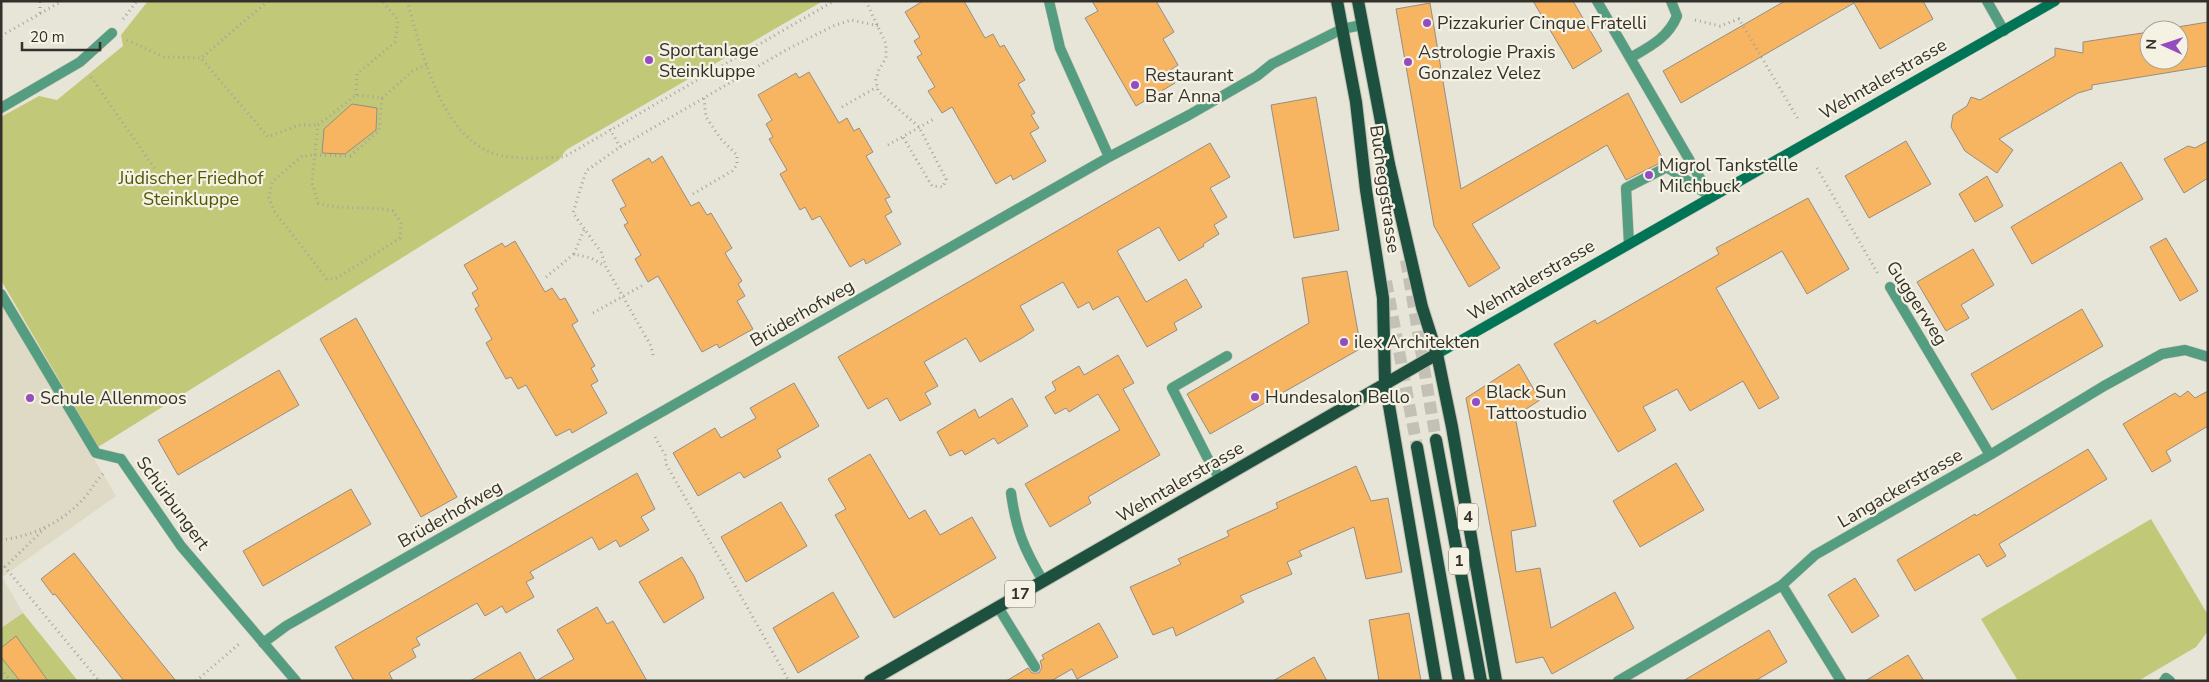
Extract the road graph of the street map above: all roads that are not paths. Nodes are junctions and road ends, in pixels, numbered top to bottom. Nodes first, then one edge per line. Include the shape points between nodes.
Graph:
1 (1049, 1) edge
2 (1337, 1) edge
3 (1358, 1) edge
4 (1597, 1) edge
5 (1671, 1) edge
6 (1987, 1) edge
7 (2055, 1) edge
8 (1362, 25) junction
9 (1342, 29) junction
10 (2004, 31) junction
11 (112, 33) road end
12 (1630, 58) junction
13 (1, 108) edge
14 (1109, 157) junction
15 (1712, 197) junction
16 (1629, 244) junction
17 (1890, 288) road end
18 (1, 294) edge
19 (1437, 354) junction
20 (1227, 356) dead end
21 (2208, 357) edge
22 (1385, 382) junction
23 (1436, 440) tunnel mouth
24 (1417, 447) tunnel mouth
25 (1990, 455) junction
26 (1220, 479) junction
27 (1011, 493) dead end
28 (1043, 581) junction
29 (1782, 586) junction
30 (998, 607) junction
31 (263, 643) junction
32 (1035, 668) dead end
33 (296, 681) edge
34 (870, 681) edge
35 (1436, 681) edge
36 (1459, 681) edge
37 (1481, 681) edge
38 (1496, 681) edge
39 (1618, 681) edge
40 (1841, 681) edge
41 (2164, 681) edge
42 (2170, 681) edge

1 - 14 street via 1060,48
2 - 9 main road, Bucheggstrasse
3 - 8 main road, Bucheggstrasse / 4
4 - 12 street
5 - 12 street via 1677,16 1673,27 1660,40
6 - 10 street
7 - 10 street, Wehntalerstrasse
8 - 9 street, Brüderhofweg
8 - 19 main road, Bucheggstrasse / 4 via 1389,164 1422,307
9 - 14 street, Brüderhofweg via 1272,64 1189,116
9 - 22 main road, Bucheggstrasse via 1356,102 1383,298
10 - 15 street, Wehntalerstrasse
11 - 13 street via 80,62
12 - 15 street
14 - 31 street, Brüderhofweg via 286,626
15 - 16 street, Wehntalerstrasse
15 - 16 street via 1667,167 1626,188
16 - 19 street, Wehntalerstrasse
17 - 25 street, Guggerweg
18 - 31 street, Schürbungert via 96,453 121,459 181,546
19 - 22 main road, Wehntalerstrasse
19 - 38 main road, 4 via 1454,433
20 - 26 street via 1172,388
21 - 25 street, Langackerstrasse via 2185,350 2162,354
22 - 26 main road, Wehntalerstrasse / 17
22 - 35 main road, Bucheggstrasse
23 - 37 main road, 1
24 - 36 main road, 1
25 - 29 street, Langackerstrasse via 1815,556
26 - 28 main road, Wehntalerstrasse / 17
27 - 28 street via 1014,520 1023,547
28 - 30 main road, Wehntalerstrasse / 17
29 - 39 street, Langackerstrasse
29 - 40 street
30 - 32 street
30 - 34 main road, Wehntalerstrasse / 17
31 - 33 street, Schürbungert
41 - 42 street via 2166,678

